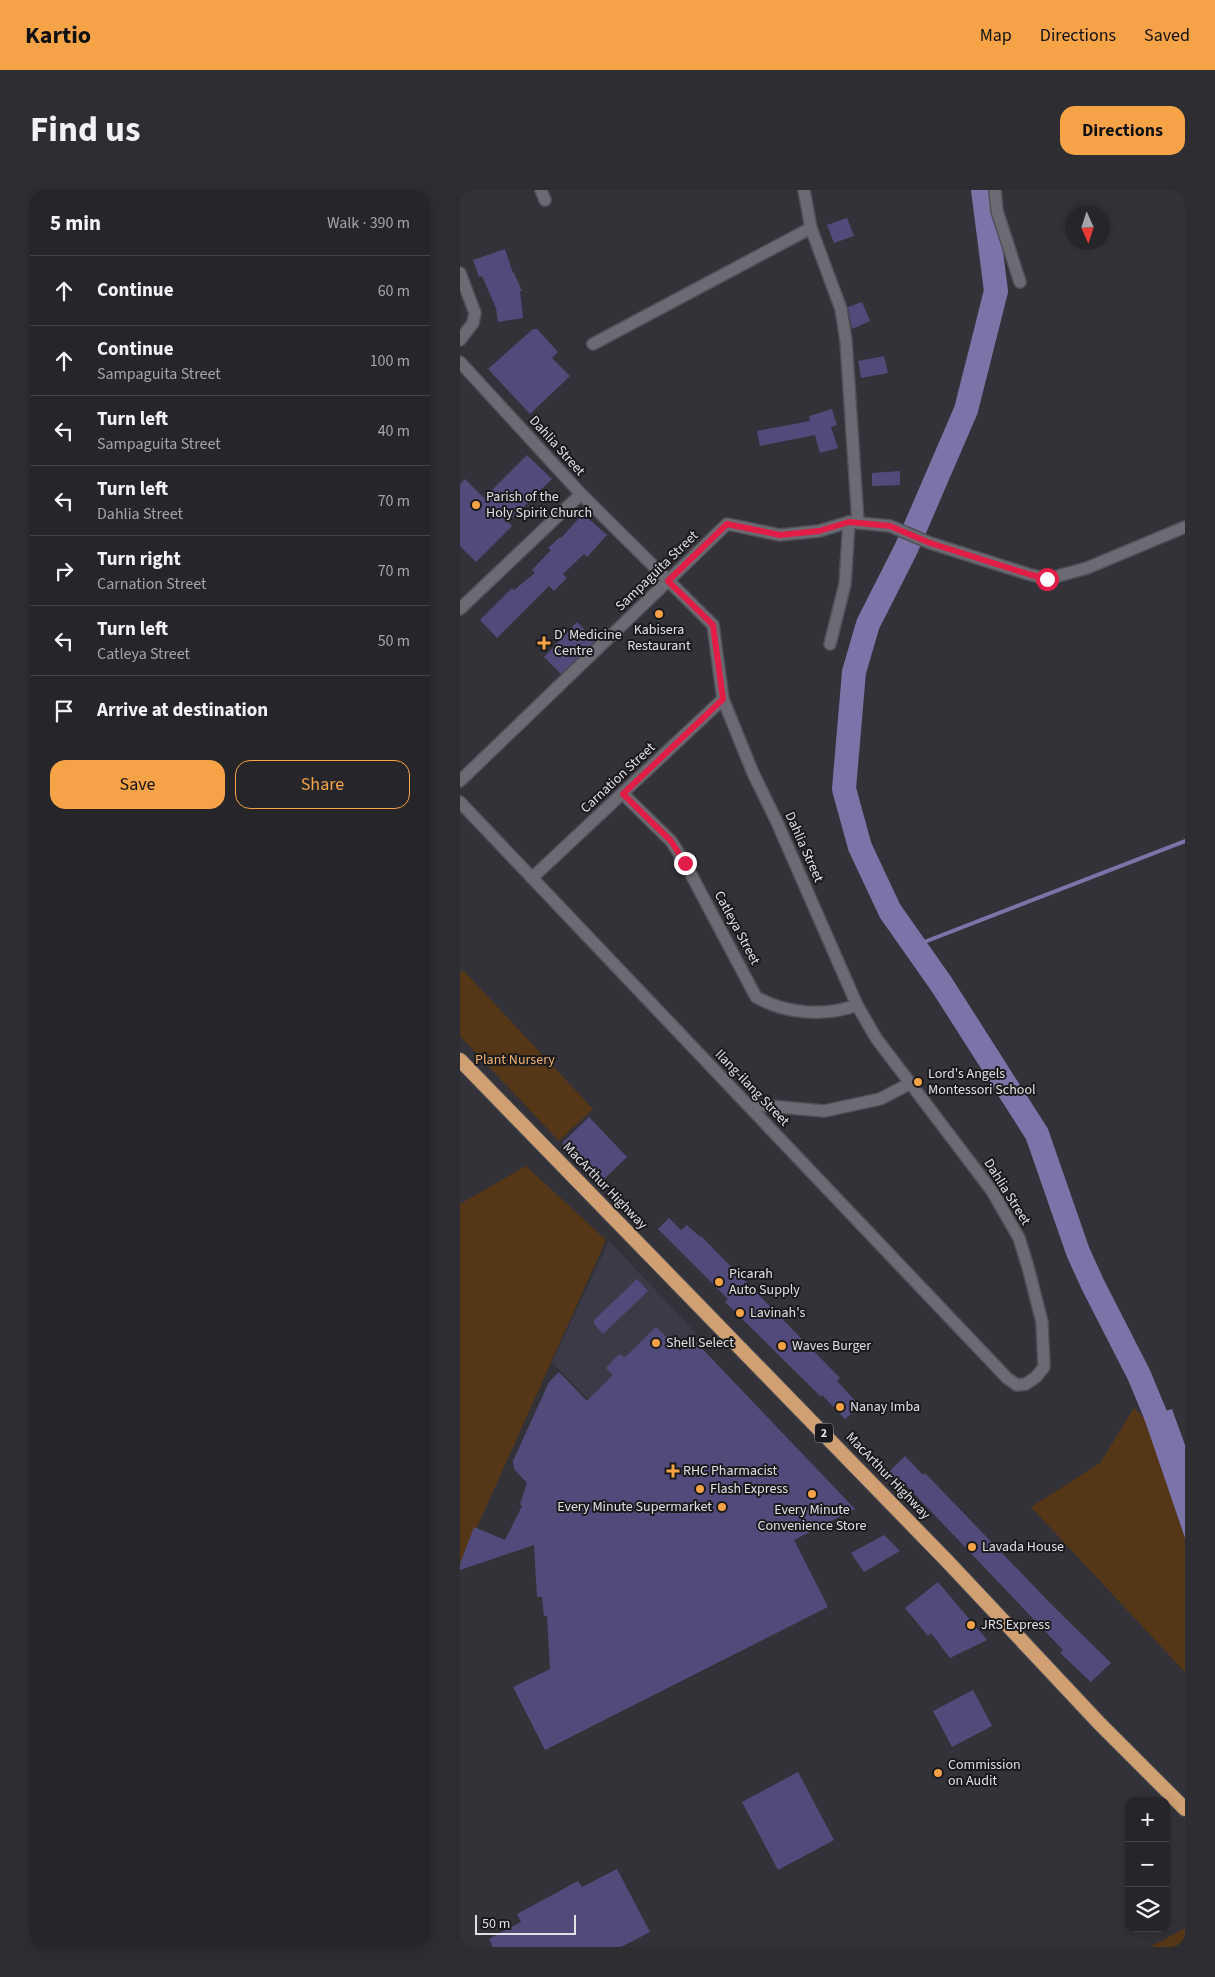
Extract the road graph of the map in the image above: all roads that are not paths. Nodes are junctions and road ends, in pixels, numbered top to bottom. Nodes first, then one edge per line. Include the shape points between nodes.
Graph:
1 (804, 190) edge
2 (995, 190) edge
3 (811, 228) junction
4 (460, 273) edge
5 (1020, 282) dead end
6 (460, 340) edge
7 (593, 344) dead end
8 (460, 362) edge
9 (581, 494) junction
10 (853, 522) junction
11 (1185, 527) edge
12 (668, 581) junction
13 (460, 608) edge
14 (830, 644) dead end
15 (723, 699) junction
16 (460, 781) edge
17 (623, 794) junction
18 (460, 802) edge
19 (532, 878) junction
20 (857, 1005) junction
21 (460, 1060) edge
22 (911, 1083) junction
23 (747, 1104) junction
24 (1026, 1384) joint
25 (1185, 1809) edge

1 - 3 street
2 - 5 street via 997,211
3 - 7 street
3 - 10 street via 841,308 845,333
4 - 6 street via 475,313 473,323
8 - 9 street, Dahlia Street
9 - 12 street, Dahlia Street
9 - 13 street
10 - 11 street, Sampaguita Street via 890,526 926,541 1047,579 1087,568
10 - 12 street, Sampaguita Street via 819,531 780,535 727,524
10 - 14 street via 845,584
12 - 15 street, Dahlia Street via 713,625
12 - 16 street, Sampaguita Street
15 - 17 street, Carnation Street
15 - 20 street, Dahlia Street via 752,773
17 - 19 street, Carnation Street
17 - 20 street, Catleya Street via 671,841 756,997 786,1010 810,1012
18 - 19 street, Ilang-ilang Street
19 - 23 street, Ilang-ilang Street
20 - 22 street, Dahlia Street via 876,1038
21 - 25 highway, MacArthur Highway / 2
22 - 23 street via 880,1099 824,1111
22 - 24 street, Dahlia Street via 992,1191 1019,1238 1042,1322 1044,1348 1044,1367
23 - 24 street, Ilang-ilang Street via 1007,1378 1017,1385

